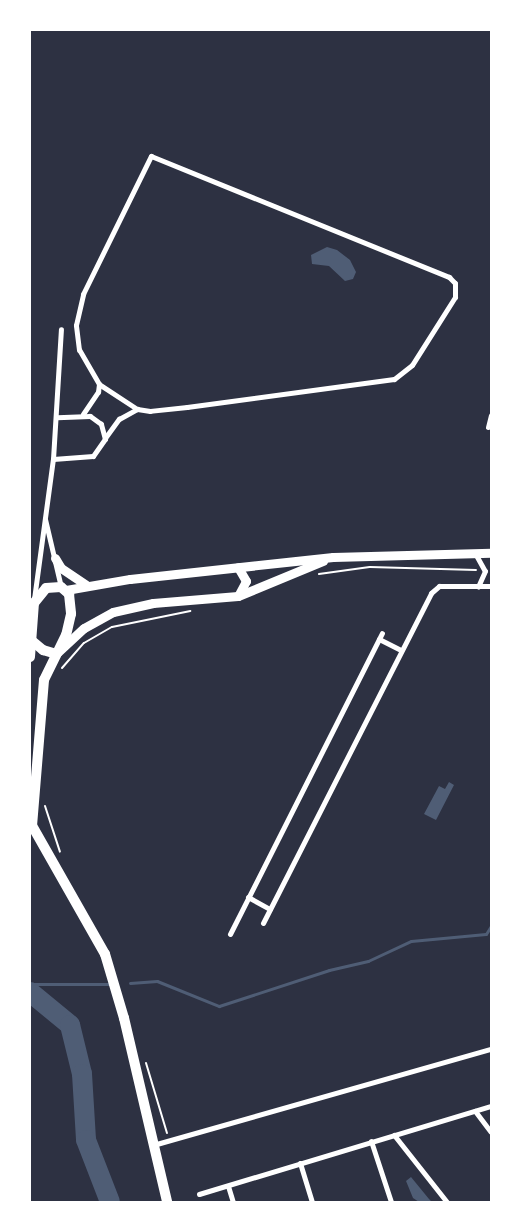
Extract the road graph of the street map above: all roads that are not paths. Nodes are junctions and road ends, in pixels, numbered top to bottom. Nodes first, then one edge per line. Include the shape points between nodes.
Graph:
1 (61, 328) dead end
2 (99, 384) junction
3 (137, 409) junction
4 (83, 414) junction
5 (491, 416) edge
6 (57, 417) junction
7 (488, 427) dead end
8 (105, 438) junction
9 (53, 459) junction
10 (44, 516) junction
11 (491, 553) edge
12 (476, 555) junction
13 (333, 557) junction
14 (55, 558) junction
15 (238, 567) junction
16 (86, 585) junction
17 (491, 586) edge
18 (478, 587) junction
19 (63, 589) junction
20 (238, 596) junction
21 (34, 603) junction
22 (382, 633) dead end
23 (379, 639) junction
24 (31, 640) edge
25 (401, 650) junction
26 (56, 654) junction
27 (30, 657) edge
28 (35, 724) edge
29 (31, 824) edge
30 (248, 898) junction
31 (270, 909) junction
32 (263, 923) dead end
33 (230, 934) dead end
34 (491, 1048) edge
35 (491, 1106) edge
36 (474, 1111) junction
37 (491, 1132) edge
38 (394, 1135) junction
39 (371, 1141) junction
40 (153, 1145) junction
41 (300, 1163) junction
42 (228, 1186) junction
43 (199, 1194) dead end
44 (167, 1202) edge
45 (233, 1202) edge
46 (312, 1202) edge
47 (391, 1202) edge
48 (447, 1202) edge

1 - 6 street
2 - 3 street
2 - 3 street via 79,350 78,309 151,156 449,277 455,283 455,297 421,352 405,373 394,379 150,412
2 - 4 street via 98,392
3 - 8 street via 119,419
4 - 6 street
4 - 8 street via 97,419
5 - 7 street
6 - 9 street
8 - 9 street via 93,456
9 - 10 street
10 - 14 street
10 - 21 street
11 - 12 main road
12 - 13 main road
12 - 18 street via 485,570
13 - 15 main road
13 - 20 main road
14 - 16 main road via 61,568
14 - 19 street
15 - 16 main road
15 - 20 main road via 246,581
16 - 19 main road
17 - 18 street
18 - 25 street via 436,588
19 - 21 main road via 46,588
19 - 26 main road via 71,602 71,614 66,635
20 - 26 main road via 153,603 113,612 84,628
21 - 24 main road
22 - 23 street
23 - 25 street
23 - 30 street
24 - 26 main road via 43,650
24 - 27 main road
25 - 31 street
26 - 28 main road via 44,680
28 - 29 main road
29 - 40 main road via 105,954
30 - 31 street
30 - 33 street
31 - 32 street
34 - 40 street
35 - 36 street
36 - 37 street
36 - 38 street
38 - 39 street
38 - 48 street
39 - 41 street
39 - 47 street
40 - 44 main road
41 - 42 street
41 - 46 street
42 - 43 street
42 - 45 street

